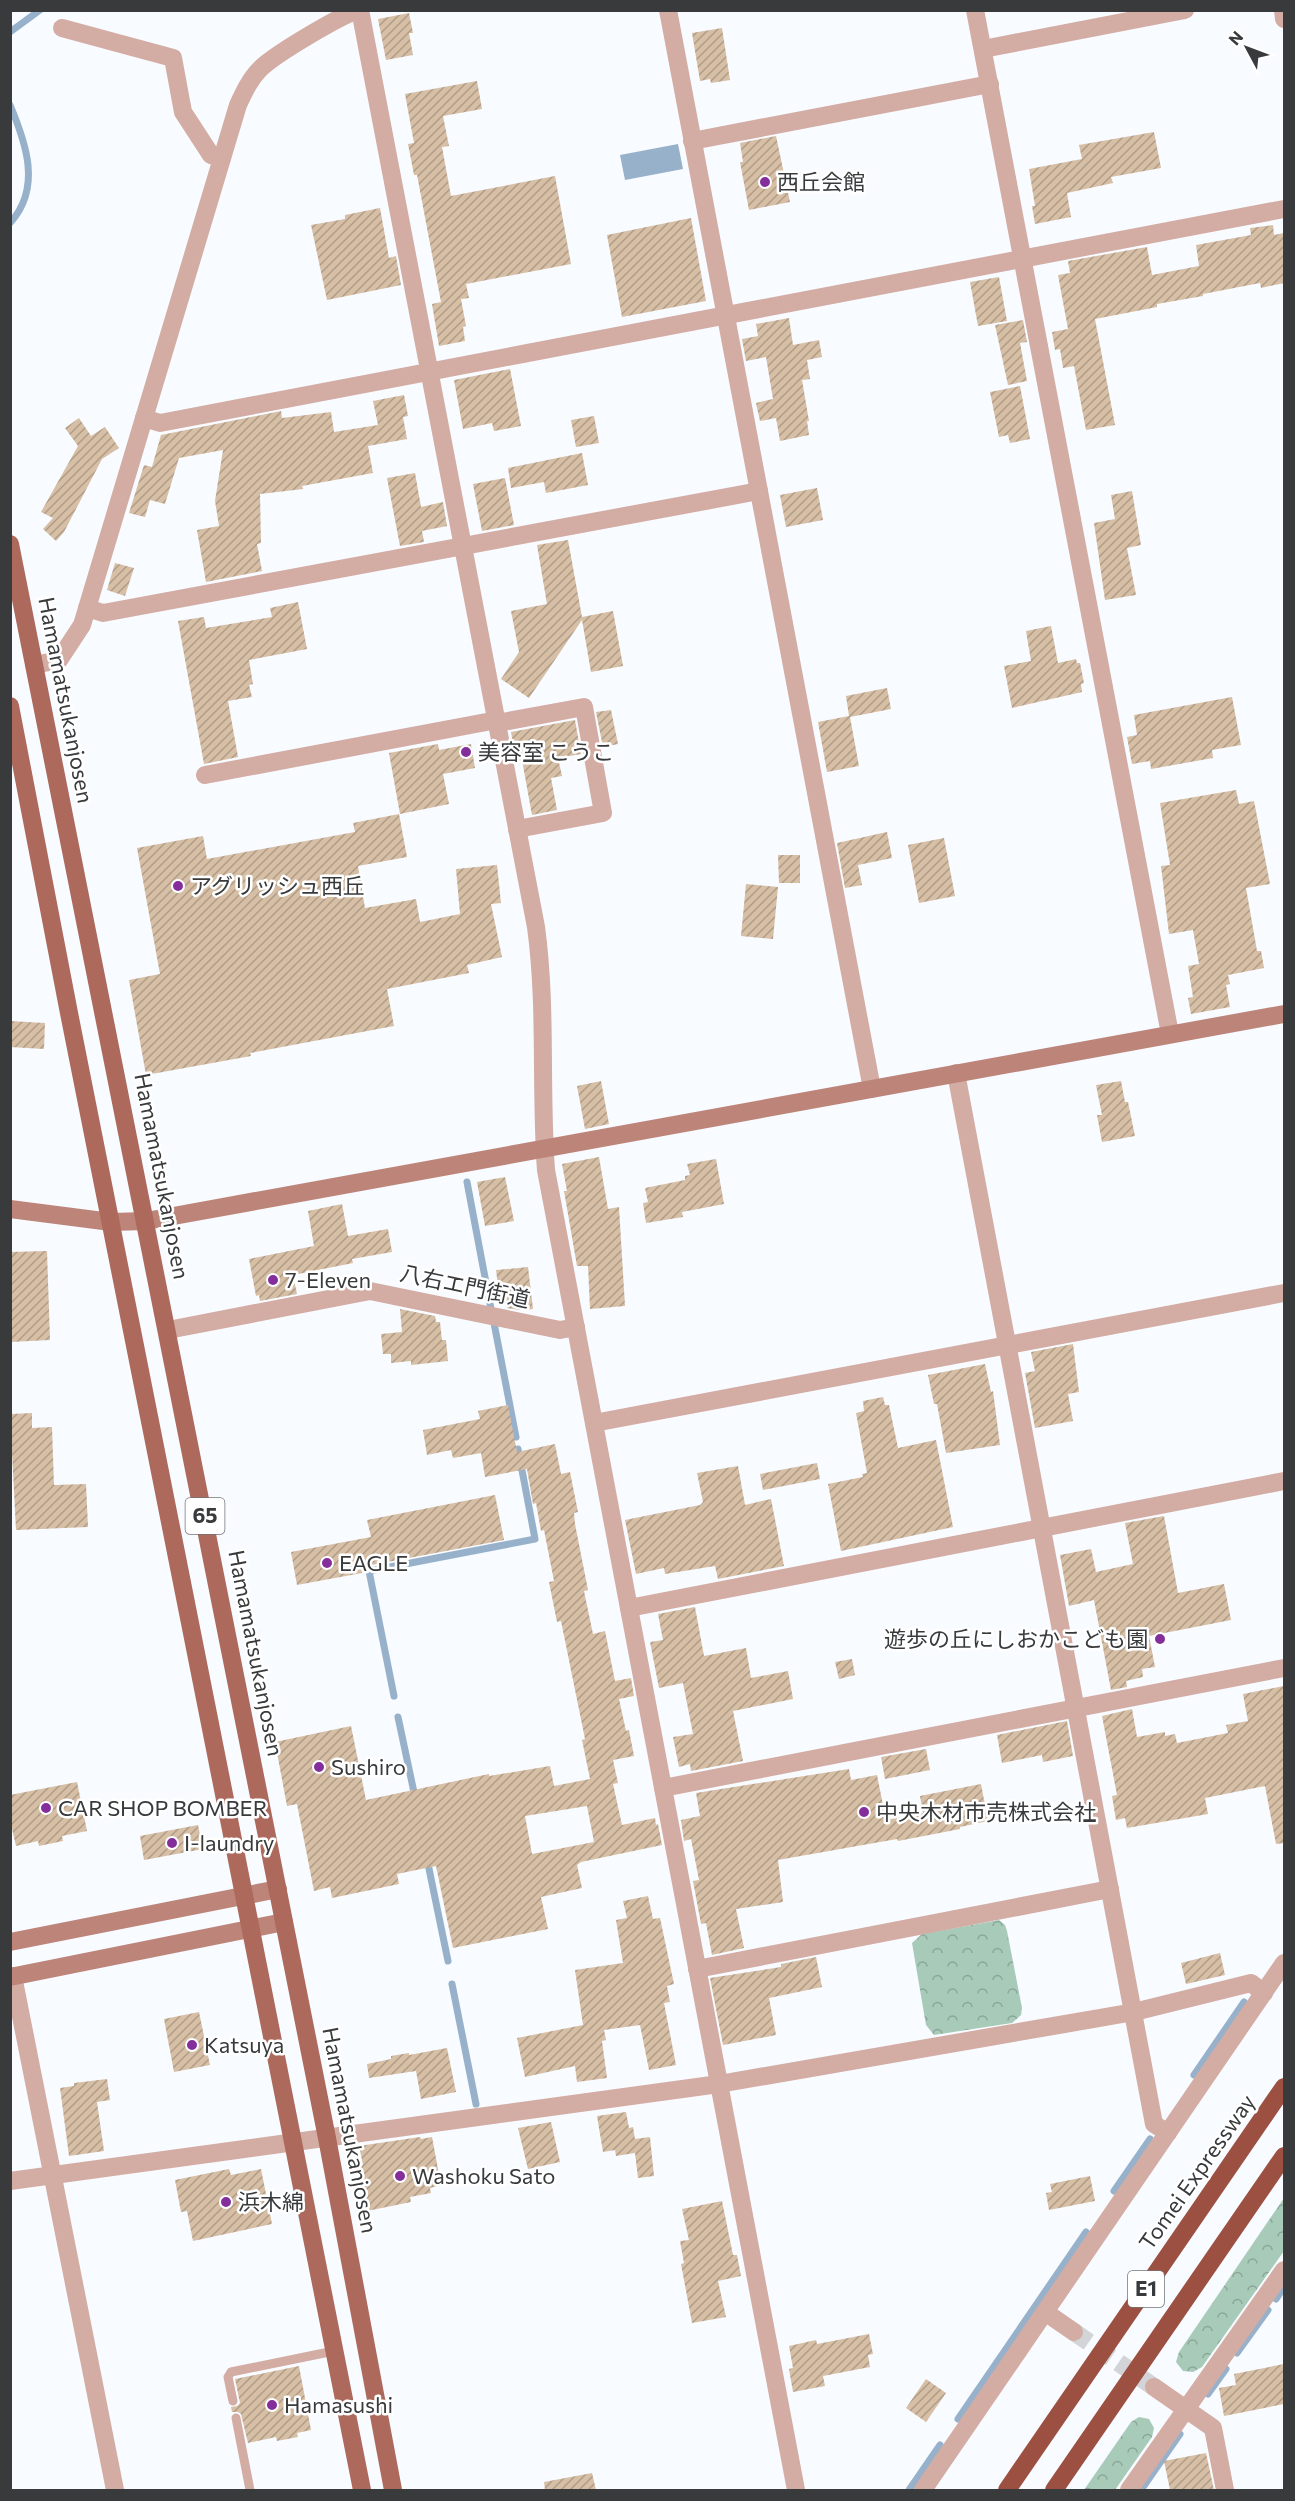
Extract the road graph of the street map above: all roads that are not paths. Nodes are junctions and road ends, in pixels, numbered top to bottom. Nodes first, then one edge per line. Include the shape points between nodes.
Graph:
1 (359, 10) edge
2 (668, 10) edge
3 (975, 10) edge
4 (1185, 10) edge
5 (1283, 10) edge
6 (1284, 19) edge
7 (62, 28) dead end
8 (983, 49) junction
9 (990, 84) junction
10 (692, 141) junction
11 (222, 158) junction
12 (1284, 209) edge
13 (1023, 259) junction
14 (726, 315) junction
15 (430, 371) junction
16 (144, 418) junction
17 (759, 490) junction
18 (10, 544) edge
19 (463, 545) junction
20 (87, 608) junction
21 (34, 665) junction
22 (10, 706) edge
23 (497, 722) junction
24 (205, 775) dead end
25 (517, 829) junction
26 (1284, 1014) edge
27 (1170, 1034) junction
28 (956, 1073) junction
29 (872, 1089) junction
30 (545, 1149) junction
31 (10, 1209) edge
32 (146, 1221) junction
33 (111, 1222) junction
34 (1284, 1293) edge
35 (576, 1327) junction
36 (168, 1330) junction
37 (1008, 1347) junction
38 (594, 1423) junction
39 (1284, 1481) edge
40 (1042, 1528) junction
41 (629, 1608) junction
42 (1284, 1668) edge
43 (1076, 1708) junction
44 (663, 1788) junction
45 (278, 1889) junction
46 (1110, 1889) junction
47 (244, 1896) junction
48 (284, 1922) junction
49 (252, 1930) junction
50 (10, 1942) edge
51 (1284, 1963) edge
52 (697, 1969) junction
53 (12, 1976) edge
54 (1264, 1993) junction
55 (1134, 2013) junction
56 (719, 2084) junction
57 (1284, 2087) edge
58 (1168, 2133) junction
59 (327, 2138) junction
60 (293, 2142) junction
61 (1284, 2156) edge
62 (52, 2175) junction
63 (10, 2181) edge
64 (1284, 2270) edge
65 (1045, 2312) junction
66 (1074, 2332) tunnel mouth
67 (334, 2351) junction
68 (1154, 2387) tunnel mouth
69 (233, 2401) dead end
70 (1186, 2409) junction
71 (236, 2418) dead end
72 (115, 2490) edge
73 (250, 2490) edge
74 (362, 2490) edge
75 (393, 2490) edge
76 (796, 2490) edge
77 (923, 2490) edge
78 (1007, 2490) edge
79 (1054, 2490) edge
80 (1129, 2490) edge
81 (1225, 2490) edge

1 - 11 street via 260,69 238,105
1 - 15 street
2 - 10 street
3 - 8 street
4 - 8 street
5 - 6 street
7 - 11 street via 173,58 183,112 211,155
8 - 9 street
9 - 10 street
9 - 13 street
10 - 14 street
11 - 16 street
12 - 13 street
13 - 14 street
13 - 27 street
14 - 15 street
14 - 17 street
15 - 16 street via 160,423
15 - 19 street
16 - 20 street
17 - 19 street
17 - 29 street
18 - 21 main road, Hamamatsukanjosen / 65
19 - 20 street via 103,613
19 - 23 street
20 - 21 street via 82,625 59,660
21 - 32 main road, Hamamatsukanjosen / 65
22 - 33 main road, 65
23 - 24 street
23 - 25 street
23 - 25 street via 584,707 603,813
25 - 30 street via 540,960
26 - 27 street
27 - 28 street
28 - 29 street
28 - 37 street
29 - 30 street
30 - 32 street
30 - 35 street
31 - 33 street
32 - 33 street
32 - 36 main road, Hamamatsukanjosen / 65
33 - 47 main road, 65
34 - 37 street
35 - 36 street, 八右エ門街道 via 560,1330 370,1291
35 - 38 street
36 - 45 main road, Hamamatsukanjosen / 65
37 - 38 street
37 - 40 street
38 - 41 street
39 - 40 street
40 - 41 street
40 - 43 street
41 - 44 street
42 - 43 street
43 - 44 street
43 - 46 street
44 - 52 street
45 - 47 street
45 - 48 main road, Hamamatsukanjosen / 65
46 - 52 street
46 - 55 street
47 - 49 main road, 65
47 - 50 street
48 - 49 street
48 - 59 main road, Hamamatsukanjosen / 65
49 - 53 street
49 - 60 main road, 65
51 - 54 street
52 - 56 street
53 - 62 street
54 - 55 street via 1251,1983
54 - 58 street
55 - 56 street
55 - 58 street via 1155,2124
56 - 59 street
56 - 76 street
57 - 78 highway, Tomei Expressway / E1
58 - 65 street
59 - 60 street
59 - 75 main road, Hamamatsukanjosen / 65
60 - 62 street
60 - 67 main road, 65
61 - 79 highway, E1
62 - 63 street
62 - 72 street
64 - 70 street
65 - 66 street
65 - 77 street
67 - 69 lane via 231,2373 228,2377
67 - 74 main road, 65
68 - 70 street
70 - 80 street
70 - 81 street via 1213,2428
71 - 73 lane

